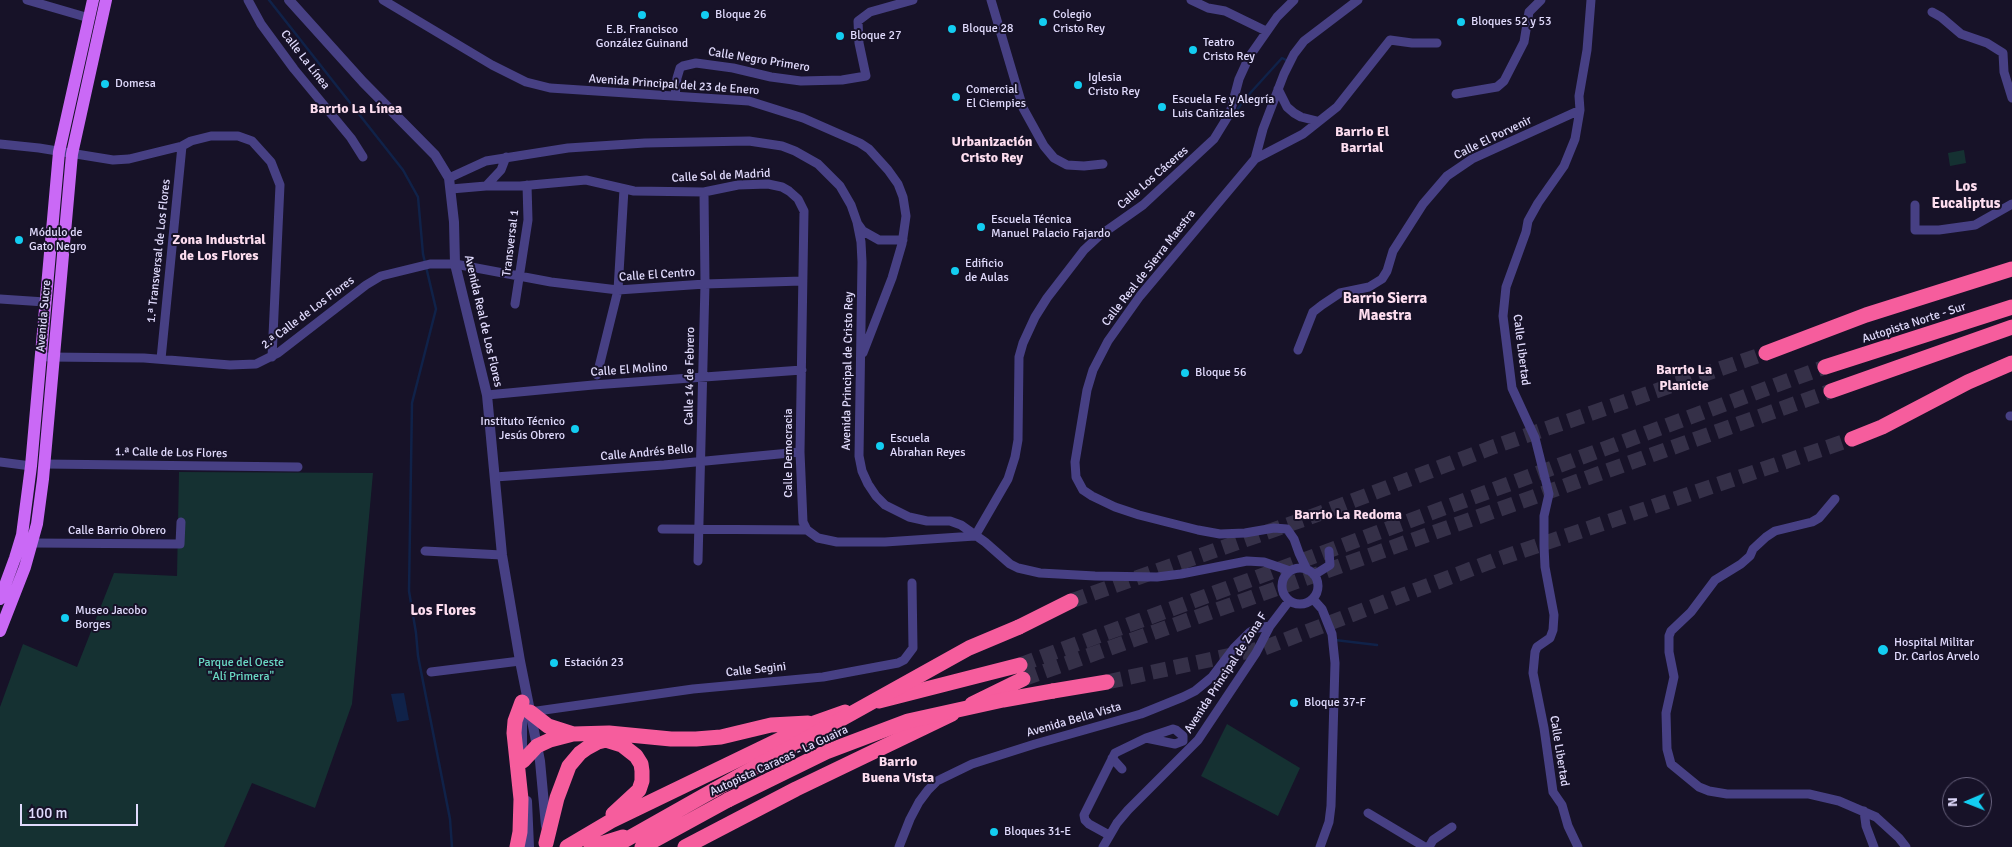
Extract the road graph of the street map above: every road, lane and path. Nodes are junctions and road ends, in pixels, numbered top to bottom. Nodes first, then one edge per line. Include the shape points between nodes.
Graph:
1 (27, 0) edge
2 (93, 0) edge
3 (106, 0) edge
4 (248, 0) edge
5 (289, 0) edge
6 (383, 0) edge
7 (913, 0) edge
8 (991, 0) edge
9 (1191, 0) edge
10 (1294, 0) edge
11 (1358, 0) edge
12 (1541, 0) edge
13 (1591, 0) edge
14 (1932, 12) dead end
15 (89, 18) junction
16 (1266, 31) junction
17 (1437, 43) dead end
18 (1278, 89) junction
19 (1456, 94) dead end
20 (675, 96) junction
21 (2012, 98) edge
22 (1580, 110) junction
23 (1317, 121) junction
24 (0, 144) edge
25 (182, 146) junction
26 (66, 153) junction
27 (506, 157) junction
28 (363, 158) dead end
29 (1255, 159) junction
30 (1103, 164) dead end
31 (449, 178) junction
32 (527, 185) junction
33 (486, 186) junction
34 (451, 189) junction
35 (624, 190) junction
36 (704, 192) junction
37 (802, 204) joint
38 (2012, 204) edge
39 (1915, 205) dead end
40 (857, 222) junction
41 (903, 240) junction
42 (455, 264) junction
43 (2012, 269) edge
44 (520, 275) junction
45 (802, 280) junction
46 (705, 284) junction
47 (618, 290) junction
48 (0, 300) edge
49 (45, 302) junction
50 (515, 304) dead end
51 (2012, 307) edge
52 (2012, 327) edge
53 (1298, 350) dead end
54 (1766, 353) tunnel mouth
55 (40, 356) junction
56 (272, 357) junction
57 (861, 357) junction
58 (54, 358) junction
59 (161, 359) junction
60 (2012, 364) edge
61 (1825, 367) tunnel mouth
62 (802, 370) junction
63 (597, 376) dead end
64 (702, 378) junction
65 (1831, 391) tunnel mouth
66 (487, 395) junction
67 (1852, 439) tunnel mouth
68 (800, 452) junction
69 (702, 461) junction
70 (0, 462) edge
71 (44, 464) junction
72 (31, 466) junction
73 (298, 467) dead end
74 (495, 477) junction
75 (1835, 500) dead end
76 (181, 522) dead end
77 (662, 528) dead end
78 (698, 528) junction
79 (807, 530) junction
80 (975, 536) junction
81 (33, 543) junction
82 (425, 551) dead end
83 (1329, 551) dead end
84 (502, 555) junction
85 (698, 561) dead end
86 (1290, 571) junction
87 (1311, 572) junction
88 (912, 583) dead end
89 (0, 599) edge
90 (1313, 599) junction
91 (1071, 600) tunnel mouth
92 (1289, 601) junction
93 (1270, 626) junction
94 (0, 631) edge
95 (520, 662) junction
96 (431, 672) dead end
97 (1107, 682) tunnel mouth
98 (526, 707) junction
99 (814, 723) junction
100 (573, 734) junction
101 (1146, 738) dead end
102 (537, 746) junction
103 (1112, 758) junction
104 (522, 761) junction
105 (1122, 769) dead end
106 (1864, 811) junction
107 (1368, 813) dead end
108 (724, 827) junction
109 (1452, 827) dead end
110 (1109, 835) junction
111 (640, 840) edge
112 (587, 842) edge
113 (546, 845) edge
114 (517, 847) edge
115 (529, 847) edge
116 (567, 847) edge
117 (613, 847) edge
118 (685, 847) edge
119 (694, 847) edge
120 (899, 847) edge
121 (1103, 847) edge
122 (1320, 847) edge
123 (1425, 847) edge
124 (1429, 847) edge
125 (1578, 847) edge
126 (1874, 847) edge
127 (1906, 847) edge

1 - 15 street
2 - 15 main road, Avenida Sucre
3 - 26 main road, Avenida Sucre
4 - 28 street, Calle La Línea via 261,24 351,138
5 - 31 street, Avenida Real de Los Flores via 363,82 436,155
6 - 20 street, Avenida Principal del 23 de Enero via 484,61 526,82 550,88
7 - 20 street, Calle Negro Primero via 870,12 858,21 866,76 801,81 696,63 680,68
8 - 30 street via 1022,108 1044,146 1054,158 1067,165
9 - 16 street
10 - 16 street, Calle Los Cáceres
11 - 18 street, Calle Real de Sierra Maestra via 1304,41 1289,61
12 - 19 street via 1529,12 1524,42 1504,81 1497,87
13 - 22 street, Calle Libertad
14 - 21 street via 1961,34 1987,43 2003,53 2004,72
15 - 26 main road, Avenida Sucre
16 - 80 street, Calle Los Cáceres via 1249,57 1230,113 1214,139 1143,205 1084,250 1035,317 1019,357 1015,456 1008,479
17 - 23 street via 1390,40 1337,107
18 - 23 street via 1294,113
18 - 29 street, Calle Real de Sierra Maestra
20 - 41 street, Avenida Principal del 23 de Enero via 749,101 803,118 860,143 898,184 906,207
22 - 53 street, Calle El Porvenir via 1472,159 1447,176 1423,204 1393,251 1382,279 1369,287 1340,293 1318,308 1307,323
22 - 125 street, Calle Libertad via 1575,139 1564,166 1528,221 1506,287 1503,316 1512,388 1535,438 1549,494 1544,516 1544,546 1554,615 1553,630 1550,638 1537,647 1533,673 1553,792 1562,804
23 - 29 street via 1303,134
24 - 26 street
25 - 26 street via 121,160
25 - 56 street via 211,136 245,138 264,153 279,179
25 - 59 street, 1.ª Transversal de Los Flores
26 - 49 main road, Avenida Sucre
26 - 58 main road, Avenida Sucre
27 - 31 street, Avenida Principal de Cristo Rey via 486,161
27 - 33 street via 501,170
27 - 40 street, Avenida Principal de Cristo Rey via 645,143 757,141 791,149 824,169 846,194
29 - 87 street, Calle Real de Sierra Maestra via 1140,296 1108,341 1088,390 1075,469 1083,490 1139,515 1220,534 1287,529
31 - 34 street, Avenida Real de Los Flores
32 - 33 street, Calle Sol de Madrid
32 - 35 street, Calle Sol de Madrid via 586,180
32 - 44 street, Transversal 1 via 528,220
33 - 34 street
34 - 42 street, Avenida Real de Los Flores
35 - 36 street, Calle Sol de Madrid
35 - 47 street
36 - 37 street, Calle Sol de Madrid via 768,184 789,191
36 - 46 street, Calle 14 de Febrero
37 - 45 street, Calle Democracia
38 - 39 street via 1968,227 1915,230
40 - 41 street via 863,232 879,240
40 - 57 street, Avenida Principal de Cristo Rey via 862,248
41 - 57 street, Avenida Principal del 23 de Enero
42 - 44 street, Calle El Centro
42 - 56 street, 2.ª Calle de Los Flores via 430,264 381,276
42 - 66 street, Avenida Real de Los Flores
43 - 54 highway via 1866,314
44 - 47 street, Calle El Centro
44 - 50 street, Transversal 1
45 - 46 street, Calle El Centro
45 - 62 street, Calle Democracia
46 - 47 street, Calle El Centro
46 - 64 street, Calle 14 de Febrero
47 - 63 street
48 - 49 street
49 - 55 main road, Avenida Sucre
51 - 61 highway, Autopista Norte - Sur
52 - 65 highway
55 - 58 street, 2.ª Calle de Los Flores
55 - 72 main road, Avenida Sucre
56 - 59 street, 2.ª Calle de Los Flores via 256,364 241,365
57 - 80 street, Avenida Principal de Cristo Rey via 859,456 876,496 901,514 955,522
58 - 59 street, 2.ª Calle de Los Flores
58 - 71 main road, Avenida Sucre
60 - 67 highway via 1968,382 1882,428
62 - 64 street, Calle El Molino
62 - 68 street, Calle Democracia
64 - 66 street, Calle El Molino via 593,384
64 - 69 street, Calle 14 de Febrero
66 - 74 street, Avenida Real de Los Flores
68 - 69 street, Calle Andrés Bello
68 - 79 street, Calle Democracia via 801,516
69 - 74 street, Calle Andrés Bello
69 - 78 street, Calle 14 de Febrero
70 - 72 street
71 - 73 street, 1.ª Calle de Los Flores
71 - 81 main road, Avenida Sucre
72 - 89 main road, Avenida Sucre via 22,535
74 - 84 street, Avenida Real de Los Flores
75 - 106 street via 1812,522 1775,531 1766,537 1742,564 1715,580 1692,612 1671,631 1669,652 1674,678 1666,712 1667,749 1671,764 1699,787 1709,791 1809,794
76 - 81 street, Calle Barrio Obrero via 180,544
77 - 78 street
78 - 79 street
78 - 85 street, Calle 14 de Febrero
79 - 80 street via 818,538 837,542
80 - 86 street, Avenida Principal de Cristo Rey via 1010,564 1047,574 1157,577 1247,561 1264,562
81 - 94 main road, Avenida Sucre
82 - 84 street
83 - 87 street via 1330,565
84 - 95 street, Avenida Real de Los Flores
86 - 87 street via 1299,568
86 - 92 street via 1282,585 1283,594
87 - 90 street via 1318,587
88 - 98 street, Calle Segini via 913,648 898,663 823,677
90 - 92 street via 1301,605
90 - 122 street via 1322,609 1332,634 1335,663 1331,806
91 - 111 highway, Autopista Caracas - La Guaira, bridge via 969,648 714,790
92 - 93 street, Avenida Principal de Zona F
93 - 110 street, Avenida Principal de Zona F via 1256,653 1198,740 1128,810
93 - 120 street, Avenida Bella Vista via 1250,632 1212,677 1183,697 1141,714 972,764 937,781 919,802
95 - 96 street
95 - 98 street, Avenida Real de Los Flores
97 - 111 highway, Autopista Caracas - La Guaira, bridge via 908,721 826,752
98 - 100 highway via 548,726
98 - 102 street, Avenida Real de Los Flores
98 - 104 street, Avenida Real de Los Flores
98 - 114 highway via 515,721 514,733 521,800
99 - 100 highway via 770,725 721,737 696,739
99 - 108 highway, Autopista Caracas - La Guaira via 876,702 1022,672
99 - 112 highway, Autopista Caracas - La Guaira via 612,821
100 - 102 highway
101 - 103 street via 1118,751
102 - 104 highway
102 - 113 street, Avenida Real de Los Flores
103 - 105 street
103 - 110 street via 1084,815 1089,824
104 - 115 street, Avenida Real de Los Flores
106 - 126 street
106 - 127 street via 1886,825
107 - 123 street
108 - 118 highway, Autopista Caracas - La Guaira
108 - 119 highway
109 - 124 street via 1433,840
110 - 121 street, Avenida Principal de Zona F
111 - 112 highway
111 - 117 highway, Autopista Caracas - La Guaira
112 - 113 highway via 632,798 642,781 636,756 615,742 606,740 592,744 569,766 557,798
112 - 116 highway, Autopista Caracas - La Guaira

